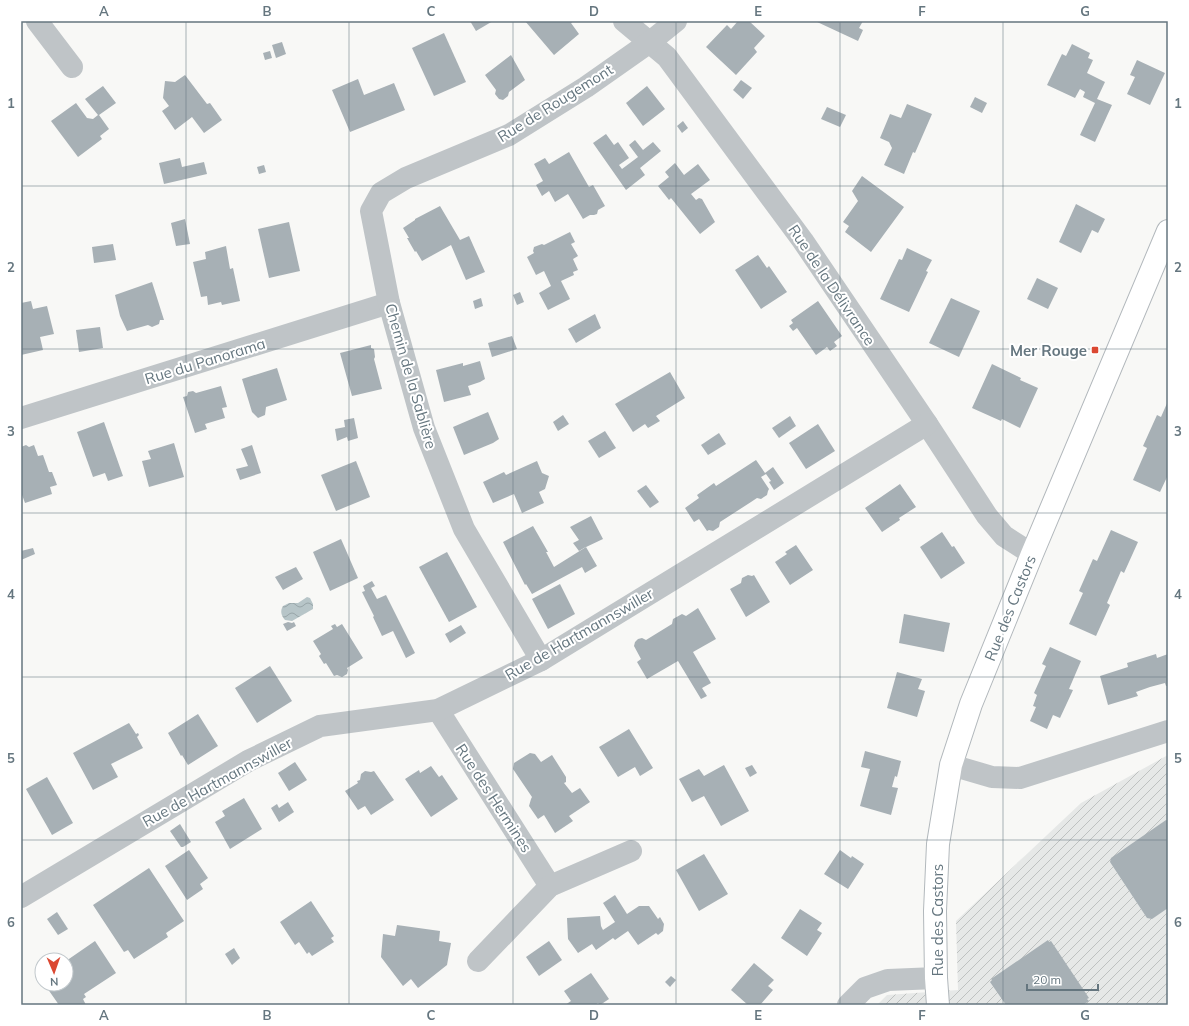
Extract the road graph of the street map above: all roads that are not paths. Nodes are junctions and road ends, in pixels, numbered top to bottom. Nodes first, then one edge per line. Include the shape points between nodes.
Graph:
1 (37, 21) edge
2 (624, 21) edge
3 (676, 21) edge
4 (650, 42) junction
5 (72, 67) dead end
6 (371, 211) joint
7 (1168, 231) edge
8 (389, 303) junction
9 (21, 418) edge
10 (927, 424) junction
11 (1032, 554) junction
12 (541, 660) junction
13 (438, 710) junction
14 (1168, 731) edge
15 (951, 765) junction
16 (631, 851) dead end
17 (550, 886) junction
18 (21, 896) edge
19 (478, 961) dead end
20 (936, 978) junction
21 (848, 1005) edge
22 (938, 1005) edge

1 - 5 street
2 - 4 street, Rue de la Délivrance
3 - 4 street, Rue de Rougemont
4 - 6 street, Rue de Rougemont via 586,87 509,135 406,178 381,193
4 - 10 street, Rue de la Délivrance via 667,57 804,241
6 - 8 street, Chemin de la Sablière
7 - 11 street, Rue des Castors
8 - 9 street, Rue du Panorama
8 - 12 street, Chemin de la Sablière via 424,428 464,530
10 - 11 street, Rue de la Délivrance via 987,516 1004,536
10 - 12 street, Rue de Hartmannswiller
11 - 15 street, Rue des Castors via 971,704
12 - 13 street, Rue de Hartmannswiller
13 - 17 street, Rue des Hermines
13 - 18 street, Rue de Hartmannswiller via 320,726 248,761
14 - 15 street via 1020,778 992,777
15 - 20 street, Rue des Castors via 938,844 935,910
16 - 17 street
17 - 19 street
20 - 21 street via 888,980 865,988
20 - 22 street, Rue des Castors

